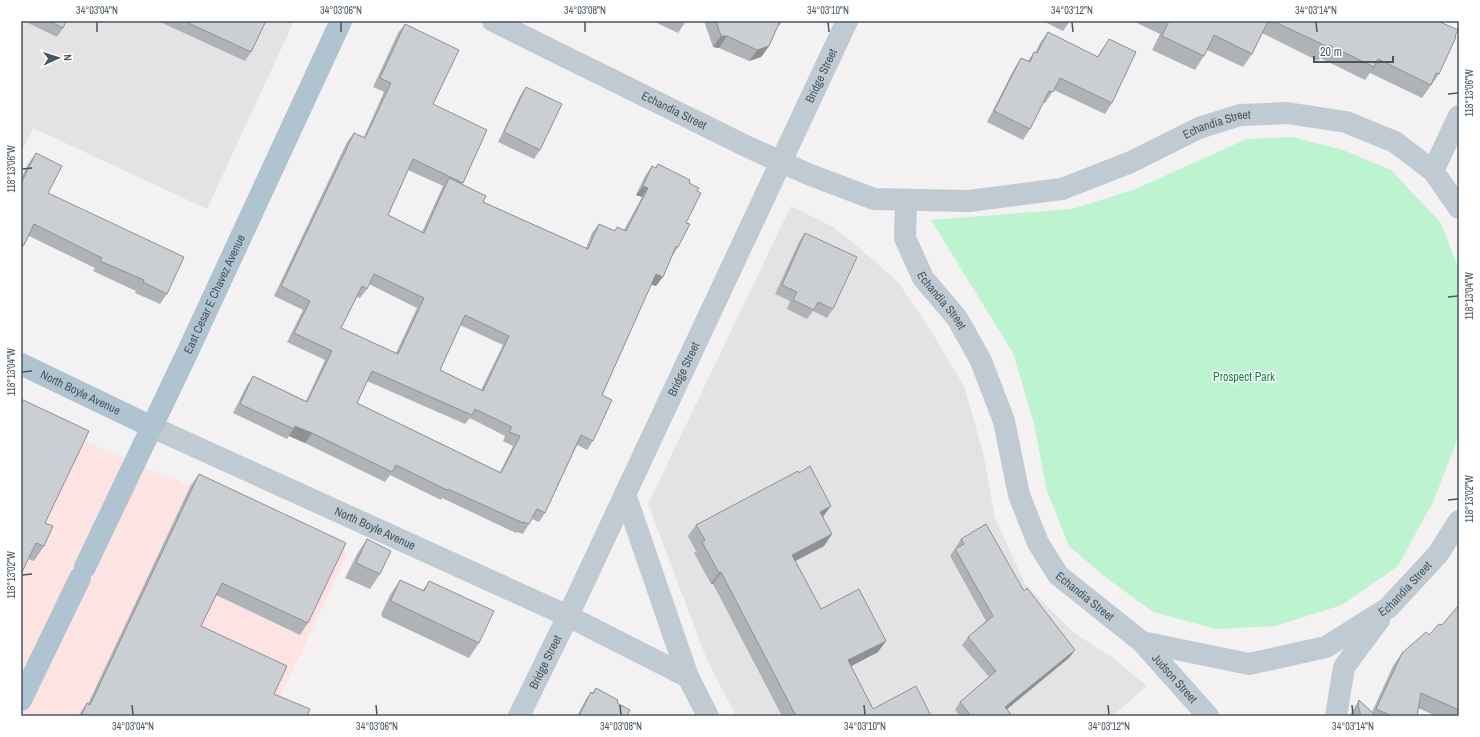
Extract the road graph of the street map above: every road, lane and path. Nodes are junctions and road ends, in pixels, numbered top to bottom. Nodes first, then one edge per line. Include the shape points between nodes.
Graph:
1 (340, 21) edge
2 (493, 21) edge
3 (847, 21) edge
4 (1459, 116) edge
5 (781, 162) junction
6 (1433, 171) junction
7 (906, 200) junction
8 (1459, 208) edge
9 (21, 364) edge
10 (152, 427) junction
11 (625, 494) junction
12 (1459, 521) edge
13 (1388, 608) junction
14 (568, 616) junction
15 (1142, 642) junction
16 (688, 677) junction
17 (21, 700) edge
18 (519, 716) edge
19 (708, 716) edge
20 (1208, 716) edge
21 (1336, 716) edge

1 - 10 main road, East Cesar E Chavez Avenue
2 - 5 street, Echandia Street
3 - 5 street, Bridge Street
4 - 6 street
5 - 7 street, Echandia Street via 874,199
5 - 11 street, Bridge Street
6 - 7 street, Echandia Street via 1395,142 1346,122 1287,113 1240,115 1198,128 1130,162 1062,190 969,201
6 - 8 street, Echandia Street
7 - 15 street, Echandia Street via 905,238 923,278 957,318 981,361 1004,421 1019,495 1038,543 1058,575
9 - 10 main road, North Boyle Avenue
10 - 14 street, North Boyle Avenue
10 - 17 main road, East Cesar E Chavez Avenue
11 - 14 street, Bridge Street
11 - 16 street
12 - 13 street, Echandia Street via 1438,554
13 - 15 street, Echandia Street via 1326,648 1250,664
13 - 21 street via 1344,667
14 - 16 street, North Boyle Avenue
14 - 18 street, Bridge Street
15 - 20 street, Judson Street
16 - 19 street

